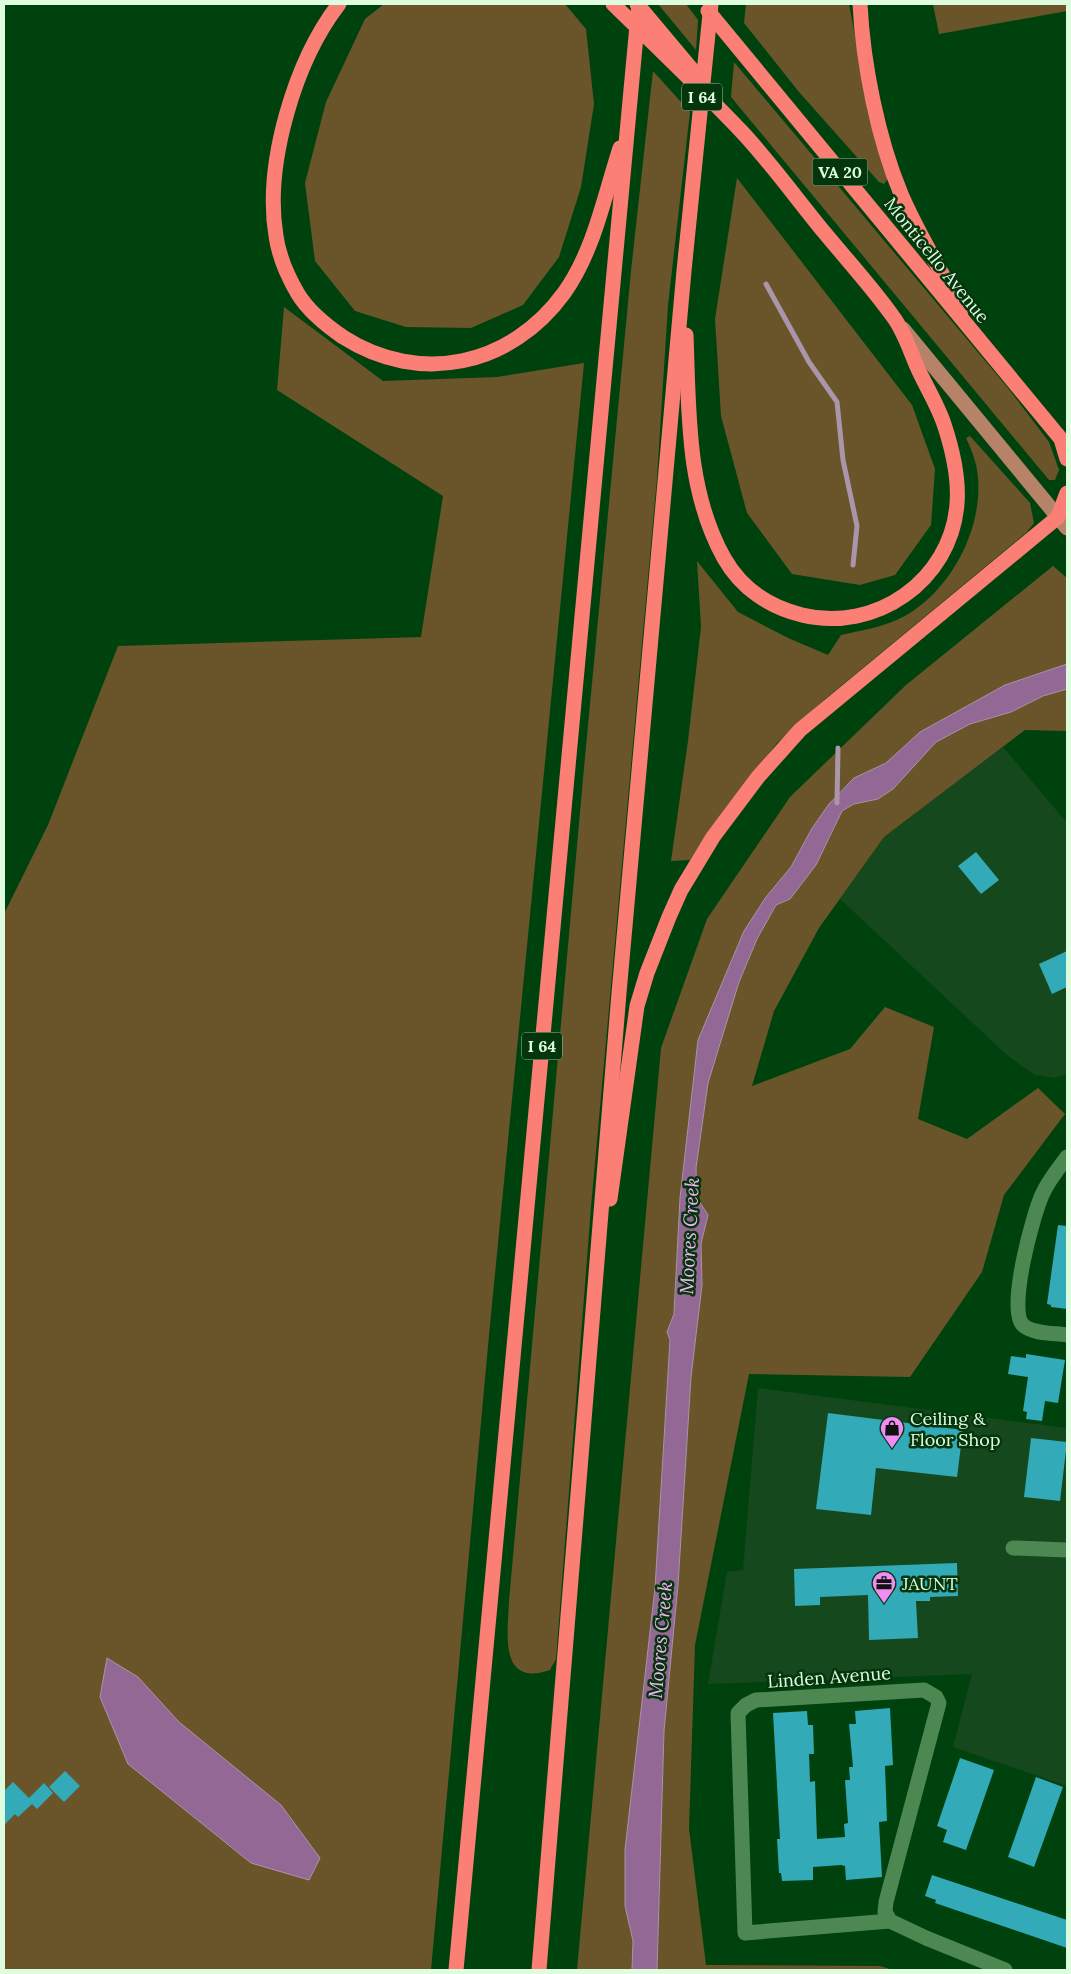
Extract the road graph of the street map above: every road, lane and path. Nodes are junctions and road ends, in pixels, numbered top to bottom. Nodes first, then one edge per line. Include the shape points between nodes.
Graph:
1 (339, 4) edge
2 (613, 4) edge
3 (638, 4) edge
4 (702, 4) edge
5 (711, 4) edge
6 (860, 4) edge
7 (628, 123) junction
8 (743, 133) junction
9 (684, 271) junction
10 (896, 320) junction
11 (978, 340) junction
12 (1064, 443) edge
13 (1067, 459) edge
14 (1067, 493) edge
15 (1063, 522) edge
16 (1067, 1157) edge
17 (591, 1319) junction
18 (1067, 1335) edge
19 (1013, 1548) dead end
20 (1067, 1550) edge
21 (890, 1921) junction
22 (456, 1970) edge
23 (539, 1970) edge
24 (1005, 1970) edge

1 - 7 highway via 327,19 307,59 287,118 275,181 276,235 288,274 312,310 336,332 384,357 422,364 464,362 506,346 536,325 564,293 578,270 592,238
2 - 8 highway
3 - 7 highway, I 64
3 - 8 highway, VA 20
4 - 11 highway, Monticello Avenue / VA 20
5 - 9 highway, I 64
6 - 11 highway via 868,73 891,166 914,222
7 - 22 highway, I 64
8 - 10 highway, VA 20
9 - 10 highway via 690,433 700,498 711,530 724,558 752,592 777,606 816,618 861,616 906,596 934,567 952,531 957,504 956,478 944,422
9 - 17 highway, I 64
10 - 15 main road, VA 20
11 - 12 highway, Monticello Avenue / VA 20
12 - 13 highway
14 - 15 highway
15 - 17 highway via 800,730 734,806 699,858 658,942 637,1006
16 - 18 street via 1042,1195 1033,1220 1018,1301 1018,1317 1022,1325 1030,1330
17 - 23 highway, I 64
19 - 20 street
21 - 21 street, Linden Avenue via 885,1912 886,1902 939,1704 936,1697 924,1690 756,1700 746,1705 738,1713 745,1933
21 - 24 street

